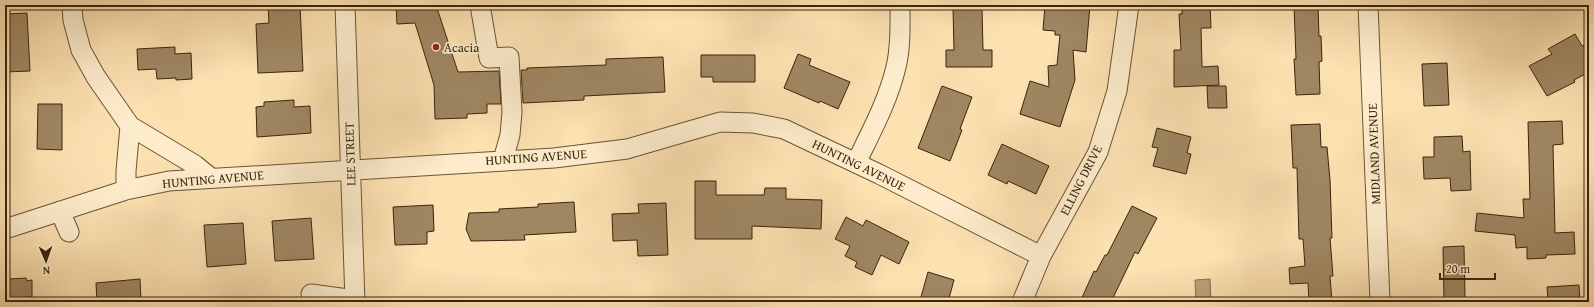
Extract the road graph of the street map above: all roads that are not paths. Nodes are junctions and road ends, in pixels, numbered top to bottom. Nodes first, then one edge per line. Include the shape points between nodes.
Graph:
1 (72, 5) edge
2 (345, 5) edge
3 (480, 5) edge
4 (900, 5) edge
5 (1129, 5) edge
6 (1368, 5) edge
7 (130, 126) junction
8 (503, 160) junction
9 (856, 163) junction
10 (350, 170) junction
11 (211, 178) junction
12 (126, 190) junction
13 (60, 211) junction
14 (5, 229) edge
15 (68, 232) dead end
16 (1041, 256) junction
17 (311, 294) dead end
18 (355, 301) edge
19 (1022, 302) edge
20 (1380, 302) edge

1 - 7 street via 72,20 81,50 96,77
2 - 10 street, LEE STREET
3 - 8 street via 489,58 509,57 512,112 510,135
4 - 9 street via 896,66 884,103
5 - 16 street, ELLING DRIVE via 1117,91 1098,152
6 - 20 street, MIDLAND AVENUE
7 - 11 street via 195,165
7 - 12 street
8 - 9 street, HUNTING AVENUE via 554,158 627,149 720,122 753,123 784,129
8 - 10 street, HUNTING AVENUE
9 - 16 street, HUNTING AVENUE
10 - 11 street, HUNTING AVENUE
10 - 18 street, LEE STREET
11 - 12 street, HUNTING AVENUE via 169,181
12 - 13 street, HUNTING AVENUE
13 - 14 street, HUNTING AVENUE
13 - 15 street
16 - 19 street, ELLING DRIVE
17 - 18 street

